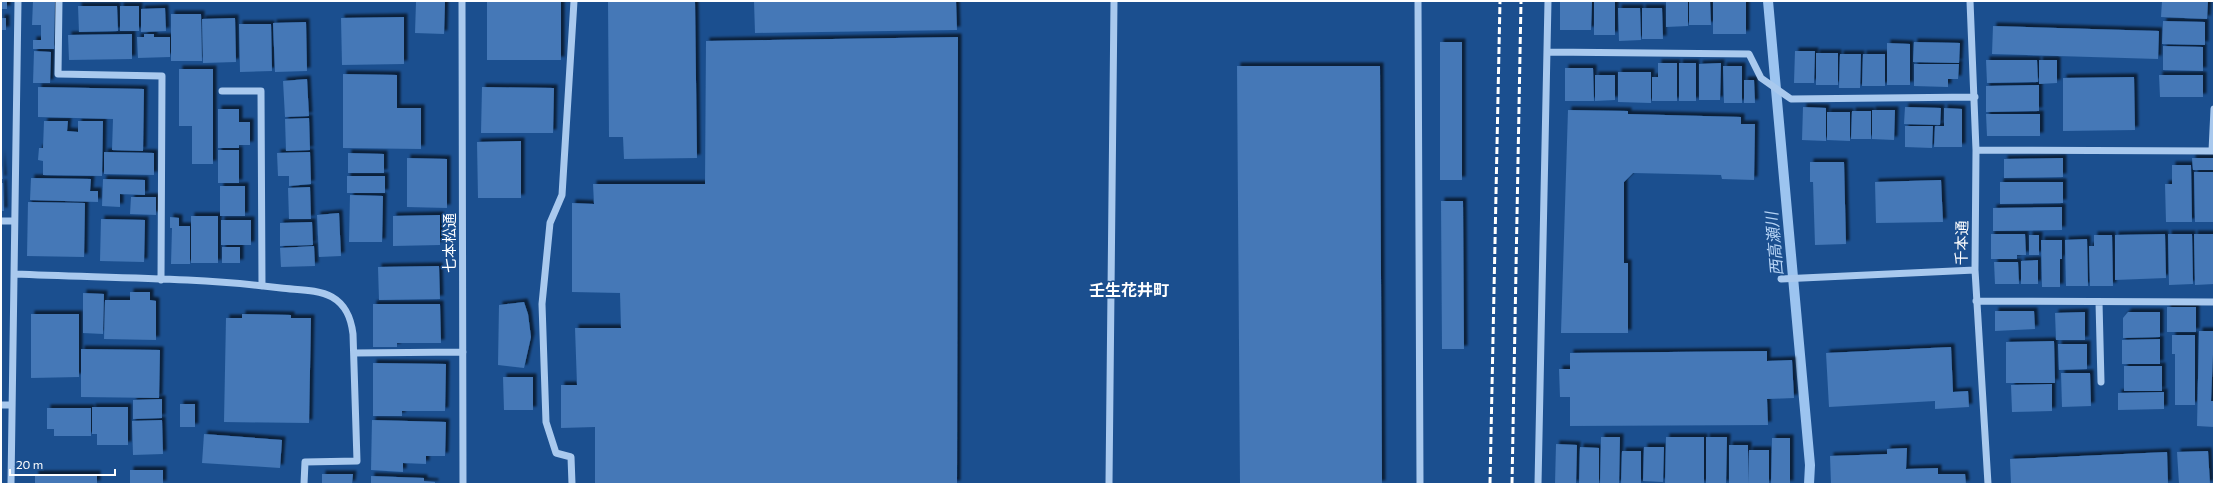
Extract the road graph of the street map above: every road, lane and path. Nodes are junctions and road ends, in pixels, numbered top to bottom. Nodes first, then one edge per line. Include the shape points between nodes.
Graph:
1 (18, 1) edge
2 (59, 1) edge
3 (462, 1) edge
4 (574, 1) edge
5 (1114, 1) edge
6 (1418, 1) edge
7 (1548, 1) edge
8 (1970, 1) edge
9 (1548, 52) junction
10 (222, 91) dead end
11 (1975, 97) junction
12 (2214, 109) edge
13 (1976, 150) junction
14 (2213, 151) edge
15 (1, 221) edge
16 (14, 221) junction
17 (1975, 270) junction
18 (15, 274) junction
19 (1781, 279) dead end
20 (161, 280) junction
21 (262, 286) junction
22 (1976, 301) junction
23 (2099, 302) junction
24 (2214, 302) edge
25 (463, 352) junction
26 (354, 353) junction
27 (2101, 382) dead end
28 (1, 405) edge
29 (11, 405) junction
30 (11, 484) edge
31 (304, 484) edge
32 (463, 484) edge
33 (572, 484) edge
34 (1109, 484) edge
35 (1420, 484) edge
36 (1538, 484) edge
37 (1988, 484) edge

1 - 16 street
2 - 20 street via 58,74 162,76
3 - 25 street, 七本松通
4 - 33 street via 562,195 550,223 542,304 546,422 556,453 571,457
5 - 34 street
6 - 35 street
7 - 9 street
8 - 11 street, 千本通
9 - 11 street via 1749,54 1761,78 1791,99
9 - 36 street
10 - 21 street via 261,91
11 - 13 street, 千本通
12 - 14 street
13 - 14 street
13 - 17 street, 千本通
15 - 16 street
16 - 18 street
17 - 19 street
17 - 22 street, 千本通
18 - 20 street
18 - 29 street
20 - 21 street
21 - 26 street via 330,296 342,303 352,322
22 - 23 street
22 - 37 street, 千本通
23 - 24 street
23 - 27 street
25 - 26 street
25 - 32 street, 七本松通
26 - 31 street via 357,461 305,462
28 - 29 street
29 - 30 street

